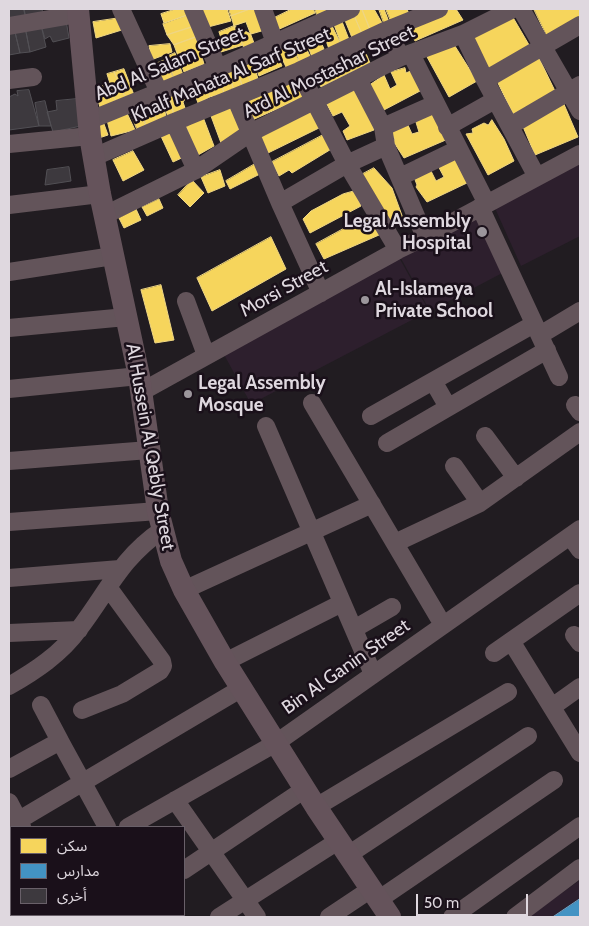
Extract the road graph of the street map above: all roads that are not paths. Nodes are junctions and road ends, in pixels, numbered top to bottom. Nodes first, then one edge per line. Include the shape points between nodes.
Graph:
1 (121, 9) edge
2 (193, 9) edge
3 (263, 9) edge
4 (439, 9) edge
5 (513, 9) edge
6 (521, 9) edge
7 (343, 10) edge
8 (78, 11) edge
9 (580, 25) edge
10 (9, 26) edge
11 (387, 30) junction
12 (464, 34) junction
13 (275, 43) junction
14 (543, 46) junction
15 (406, 56) junction
16 (218, 68) junction
17 (299, 71) junction
18 (34, 77) dead end
19 (358, 79) junction
20 (9, 80) edge
21 (485, 80) junction
22 (575, 88) edge
23 (159, 92) junction
24 (235, 97) junction
25 (314, 100) junction
26 (495, 100) junction
27 (435, 104) junction
28 (580, 111) edge
29 (174, 122) junction
30 (510, 126) junction
31 (383, 127) junction
32 (447, 127) junction
33 (250, 133) junction
34 (91, 138) junction
35 (9, 144) edge
36 (386, 146) junction
37 (458, 149) junction
38 (580, 154) edge
39 (347, 164) junction
40 (196, 170) junction
41 (400, 177) junction
42 (537, 177) junction
43 (102, 204) junction
44 (280, 204) junction
45 (9, 205) edge
46 (483, 206) junction
47 (425, 237) junction
48 (398, 250) junction
49 (113, 256) junction
50 (9, 272) edge
51 (321, 293) junction
52 (186, 301) dead end
53 (580, 311) edge
54 (126, 317) junction
55 (9, 328) edge
56 (540, 336) junction
57 (206, 355) junction
58 (559, 377) dead end
59 (433, 381) junction
60 (140, 384) junction
61 (9, 389) edge
62 (312, 403) dead end
63 (448, 407) junction
64 (371, 416) dead end
65 (266, 426) dead end
66 (580, 432) edge
67 (485, 436) dead end
68 (386, 443) dead end
69 (149, 450) junction
70 (9, 461) edge
71 (454, 466) dead end
72 (516, 478) junction
73 (480, 503) junction
74 (372, 504) junction
75 (160, 521) junction
76 (9, 522) edge
77 (312, 532) junction
78 (577, 538) edge
79 (395, 543) junction
80 (120, 569) junction
81 (9, 578) edge
82 (108, 587) junction
83 (184, 590) junction
84 (580, 593) edge
85 (342, 603) junction
86 (392, 607) dead end
87 (443, 625) junction
88 (354, 629) junction
89 (79, 630) junction
90 (9, 633) edge
91 (511, 641) junction
92 (494, 653) dead end
93 (225, 662) junction
94 (373, 674) junction
95 (9, 686) edge
96 (580, 687) edge
97 (242, 688) junction
98 (508, 692) dead end
99 (41, 705) dead end
100 (552, 707) junction
101 (82, 710) dead end
102 (528, 736) dead end
103 (60, 741) junction
104 (276, 743) junction
105 (580, 753) edge
106 (9, 769) edge
107 (554, 780) dead end
108 (83, 783) junction
109 (310, 798) junction
110 (176, 800) junction
111 (9, 802) edge
112 (17, 825) edge
113 (105, 826) edge
114 (130, 826) edge
115 (580, 826) edge
116 (343, 848) junction
117 (211, 852) junction
118 (580, 868) edge
119 (185, 869) edge
120 (245, 900) junction
121 (380, 902) edge
122 (219, 917) edge
123 (257, 917) edge
124 (329, 917) edge
125 (452, 917) edge
126 (516, 917) edge

1 - 23 street
2 - 16 street
3 - 13 street
4 - 11 street, Khalf Mahata Al Sarf Street
5 - 12 street, Ard Al Mostashar Street
6 - 14 street
7 - 13 street, Abd Al Salam Street
8 - 10 street
8 - 34 main road, Al Hussein Al Qebly Street
9 - 14 street
11 - 15 street
11 - 17 street, Khalf Mahata Al Sarf Street
12 - 15 street, Ard Al Mostashar Street
12 - 21 street
13 - 16 street, Abd Al Salam Street
14 - 21 street
14 - 22 street
15 - 19 street, Ard Al Mostashar Street
15 - 27 street
16 - 23 street, Abd Al Salam Street
17 - 24 street, Khalf Mahata Al Sarf Street
17 - 25 street
18 - 20 street
19 - 25 street, Ard Al Mostashar Street
19 - 31 street
21 - 26 street
22 - 28 street
22 - 30 street
23 - 34 street, Abd Al Salam Street
24 - 29 street, Khalf Mahata Al Sarf Street
24 - 33 street
25 - 33 street, Ard Al Mostashar Street
25 - 39 street
26 - 30 street
26 - 32 street
27 - 31 street
27 - 32 street
29 - 34 street, Khalf Mahata Al Sarf Street
29 - 40 street
30 - 42 street
31 - 36 street
32 - 37 street
33 - 40 street, Ard Al Mostashar Street
33 - 44 street
34 - 35 street
34 - 43 main road, Al Hussein Al Qebly Street
36 - 39 street
36 - 41 street
37 - 41 street
37 - 46 street
38 - 42 street, Morsi Street
39 - 44 street
39 - 48 street
40 - 43 street, Ard Al Mostashar Street
41 - 47 street
42 - 46 street, Morsi Street
43 - 45 street, Ard Al Mostashar Street
43 - 49 main road, Al Hussein Al Qebly Street
44 - 51 street
46 - 47 street, Morsi Street
46 - 56 street
47 - 48 street, Morsi Street
48 - 51 street, Morsi Street
49 - 50 street
49 - 54 main road, Al Hussein Al Qebly Street
51 - 57 street, Morsi Street
52 - 57 street
53 - 56 street
54 - 55 street
54 - 60 main road, Al Hussein Al Qebly Street
56 - 58 street
56 - 59 street
56 - 63 street
57 - 60 street, Morsi Street
59 - 63 street
59 - 64 street
60 - 61 street
60 - 69 main road, Al Hussein Al Qebly Street
62 - 74 street
63 - 68 street
65 - 77 street
66 - 72 street
67 - 72 street
69 - 70 street
69 - 75 main road, Al Hussein Al Qebly Street
71 - 73 street
72 - 73 street
73 - 79 street
74 - 77 street
74 - 79 street
75 - 76 street
75 - 80 street
75 - 83 main road, Al Hussein Al Qebly Street via 171,561
77 - 83 street
77 - 85 street
78 - 87 street, Bin Al Ganin Street
79 - 87 street
80 - 81 street
80 - 82 street
82 - 89 street
82 - 101 street via 163,666 122,694
83 - 93 main road, Al Hussein Al Qebly Street
84 - 91 street
85 - 88 street
85 - 93 street
86 - 88 street
87 - 94 street, Bin Al Ganin Street
88 - 94 street
89 - 90 street
89 - 95 street via 41,667
91 - 92 street
91 - 100 street
93 - 97 main road, Al Hussein Al Qebly Street
94 - 104 street, Bin Al Ganin Street
96 - 100 street
97 - 104 main road, Al Hussein Al Qebly Street
97 - 108 street
98 - 109 street
99 - 103 street
100 - 105 street
102 - 116 street
103 - 106 street
103 - 108 street
104 - 109 main road, Al Hussein Al Qebly Street
104 - 110 street, Bin Al Ganin Street
107 - 121 street
108 - 112 street
108 - 113 street
109 - 116 main road, Al Hussein Al Qebly Street
109 - 117 street
110 - 114 street, Bin Al Ganin Street
110 - 117 street
111 - 112 street
115 - 125 street
116 - 120 street
116 - 121 main road, Al Hussein Al Qebly Street
117 - 119 street
117 - 120 street
118 - 126 street
120 - 122 street
120 - 123 street
121 - 124 street

